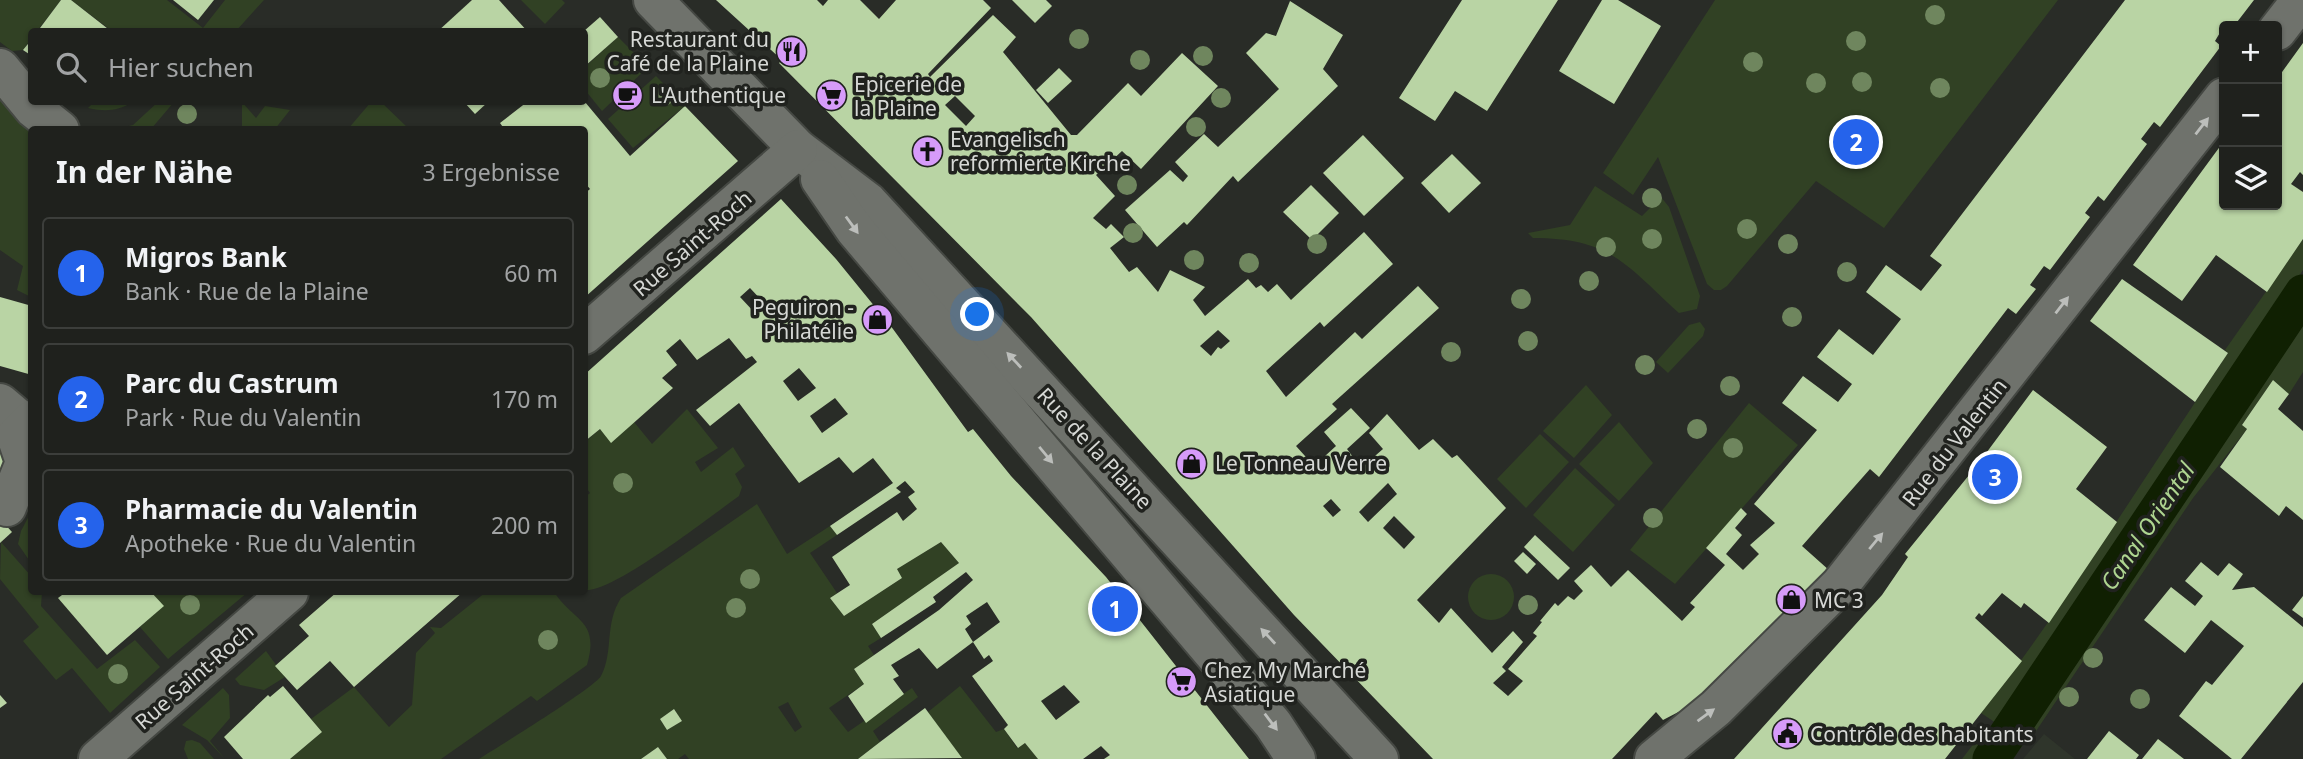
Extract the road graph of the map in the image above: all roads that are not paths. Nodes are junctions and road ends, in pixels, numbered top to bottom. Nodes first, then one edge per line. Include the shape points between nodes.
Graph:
1 (653, 0) edge
2 (2301, 0) edge
3 (2282, 25) edge
4 (0, 68) edge
5 (28, 102) edge
6 (2219, 103) edge
7 (31, 105) edge
8 (55, 126) edge
9 (798, 149) junction
10 (588, 332) edge
11 (19, 416) edge
12 (6, 507) dead end
13 (286, 595) edge
14 (98, 759) edge
15 (1296, 759) edge
16 (1380, 759) edge
17 (1654, 759) edge

1 - 9 street, Rue de la Plaine
2 - 3 street
4 - 5 street
17 -> 6 street, Rue du Valentin via 1716,708 1832,594
7 - 8 street
9 - 10 street, Rue Saint-Roch
9 -> 15 street, Rue de la Plaine via 855,230 1273,724
16 -> 9 street, Rue de la Plaine via 868,202
11 - 12 street via 16,436 25,462
13 - 14 street, Rue Saint-Roch

